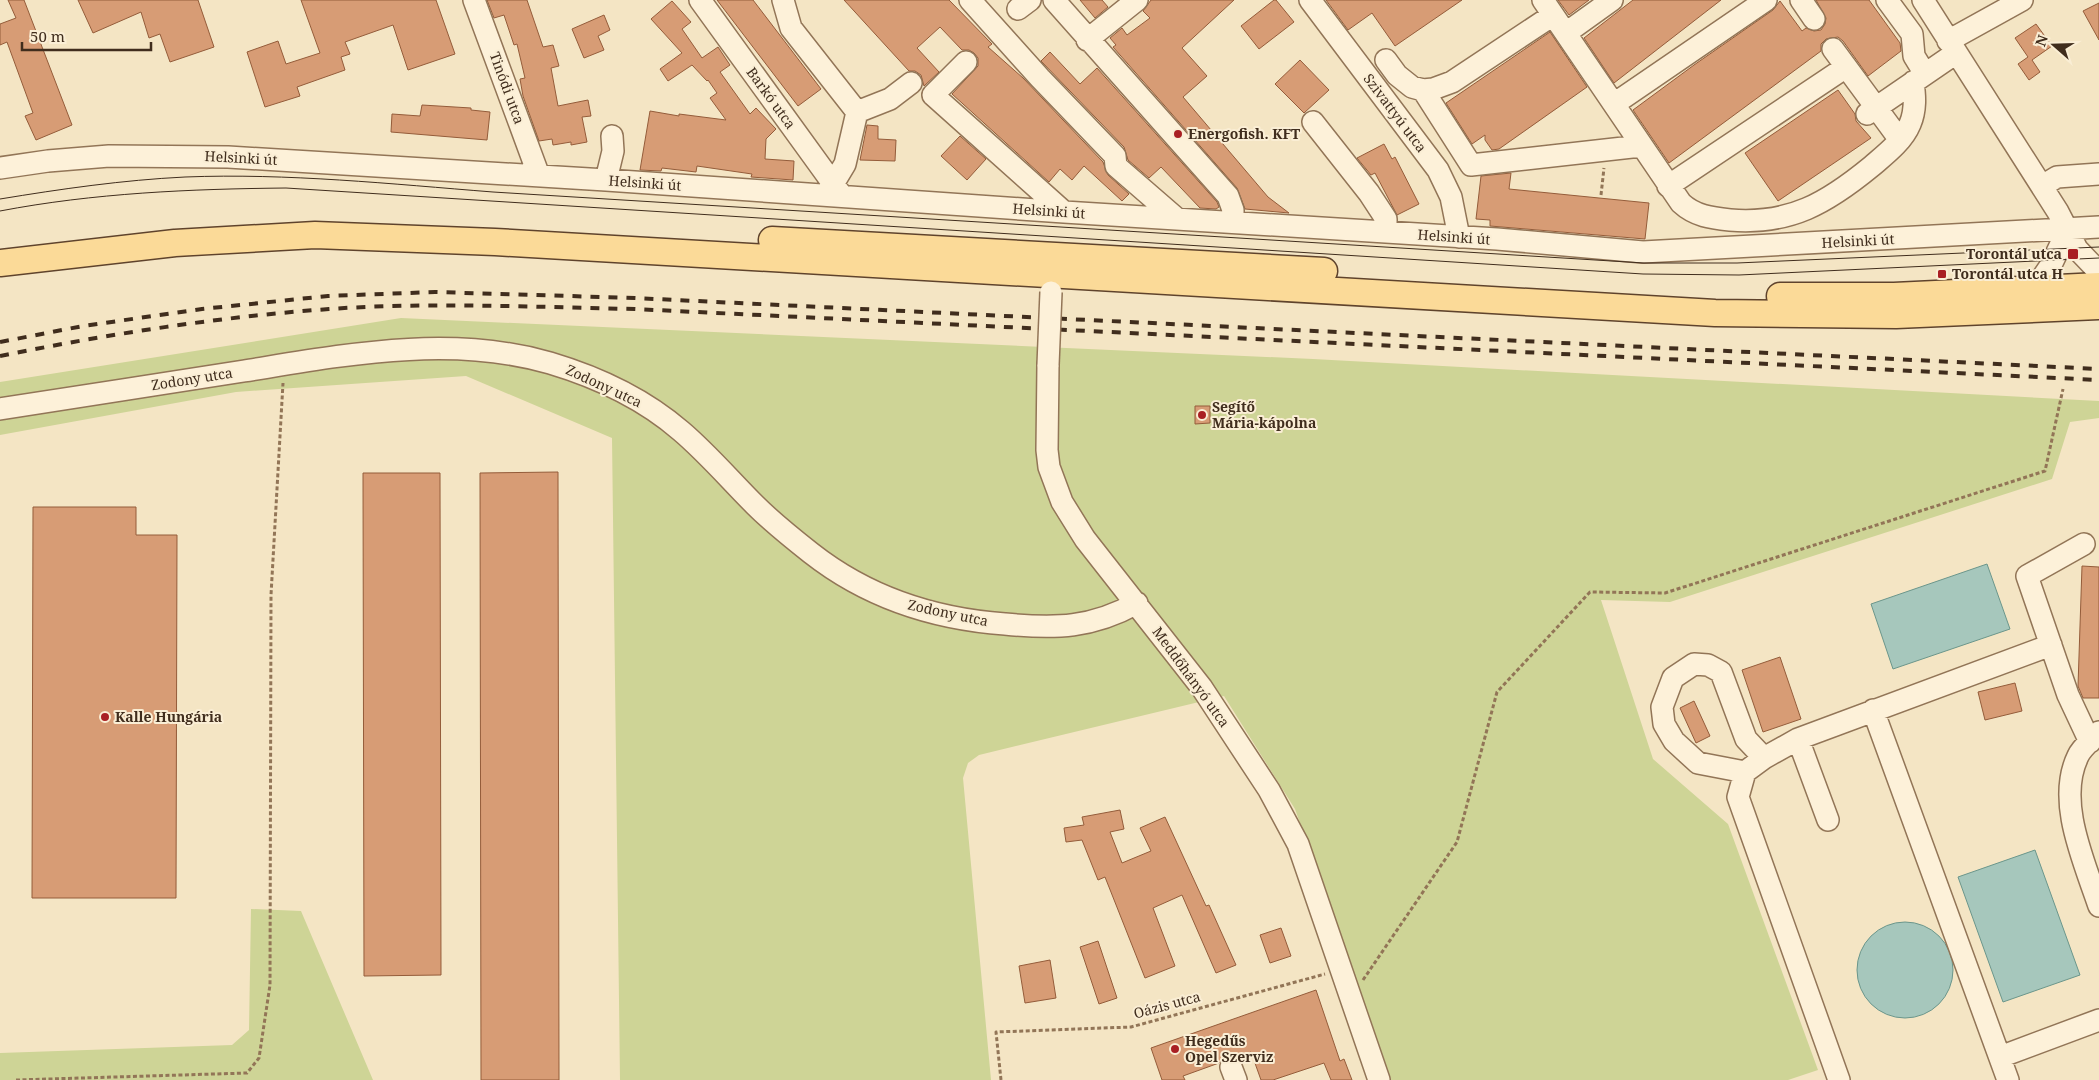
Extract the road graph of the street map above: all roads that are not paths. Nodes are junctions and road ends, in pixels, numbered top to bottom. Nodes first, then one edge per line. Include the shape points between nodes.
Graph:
1 (474, 0) edge
2 (700, 0) edge
3 (783, 0) edge
4 (970, 0) edge
5 (1054, 0) edge
6 (1137, 0) edge
7 (1310, 0) edge
8 (1612, 0) edge
9 (1766, 0) edge
10 (1801, 0) edge
11 (1887, 0) edge
12 (1923, 0) edge
13 (2022, 0) edge
14 (1548, 8) edge
15 (1814, 19) dead end
16 (1566, 33) junction
17 (1088, 40) junction
18 (1952, 47) junction
19 (1833, 49) dead end
20 (1386, 60) dead end
21 (966, 62) dead end
22 (1846, 67) junction
23 (1919, 78) junction
24 (911, 83) dead end
25 (1423, 90) junction
26 (1614, 104) junction
27 (1872, 111) junction
28 (857, 112) junction
29 (1313, 122) dead end
30 (612, 136) dead end
31 (1900, 140) junction
32 (1642, 146) junction
33 (0, 168) edge
34 (2099, 174) edge
35 (539, 176) junction
36 (606, 180) junction
37 (1668, 186) junction
38 (2042, 186) junction
39 (838, 190) junction
40 (1064, 212) junction
41 (1176, 218) junction
42 (1233, 222) junction
43 (2099, 226) edge
44 (2068, 229) junction
45 (1386, 232) junction
46 (1459, 237) junction
47 (0, 246) edge
48 (2099, 251) edge
49 (1033, 254) junction
50 (1071, 256) junction
51 (0, 262) edge
52 (2099, 272) edge
53 (1051, 283) junction
54 (2099, 286) edge
55 (2034, 290) junction
56 (2099, 306) edge
57 (0, 409) edge
58 (2084, 544) dead end
59 (1137, 603) junction
60 (2051, 645) junction
61 (1874, 710) junction
62 (2095, 737) edge
63 (1798, 739) junction
64 (1764, 758) junction
65 (1745, 772) junction
66 (1828, 820) dead end
67 (2098, 902) edge
68 (2099, 1020) edge
69 (2000, 1057) junction
70 (1379, 1080) edge
71 (1839, 1080) edge
72 (2008, 1080) edge

1 - 35 street, Tinódi utca
2 - 39 street, Barkó utca
3 - 28 street via 791,28
4 - 41 street via 1115,156 1116,166
5 - 17 street
6 - 17 street
7 - 46 street, Szivattyú utca via 1438,170 1452,196
8 - 16 street
9 - 26 street
10 - 15 street
11 - 23 street via 1912,34
12 - 18 street
13 - 18 street
14 - 16 street
14 - 25 street via 1452,82
16 - 26 street
17 - 42 street via 1228,196
18 - 23 street
18 - 38 street
19 - 22 street
20 - 25 street via 1402,80
21 - 40 street via 934,95
22 - 27 street
22 - 37 street
23 - 27 street
23 - 31 street via 1913,115
24 - 28 street via 890,99
25 - 32 street via 1471,165
26 - 32 street
27 - 31 street
28 - 39 street
29 - 45 street via 1369,193 1386,219
30 - 36 street via 613,151
31 - 37 street via 1860,176 1831,196 1810,208 1781,218 1744,221 1698,214 1681,203
32 - 37 street
33 - 35 street, Helsinki út via 109,156 210,156
34 - 38 street via 2057,178
35 - 36 street, Helsinki út
36 - 39 street, Helsinki út
38 - 44 street
39 - 40 street, Helsinki út
40 - 41 street, Helsinki út
41 - 42 street, Helsinki út
42 - 45 street, Helsinki út
43 - 44 street, Helsinki út
44 - 46 street, Helsinki út via 1643,252
44 - 48 street
44 - 52 street via 2077,248
44 - 55 street via 2051,265
45 - 46 street, Helsinki út
47 - 49 main road via 224,223 363,219
49 - 50 main road
49 - 53 main road via 1044,263
50 - 53 main road via 1059,263
50 - 55 main road via 1715,296 1894,296
51 - 53 main road via 175,243 315,234 405,237
53 - 56 main road via 1716,313 1896,315
53 - 59 street, Meddőhányó utca, bridge via 1047,450 1050,467 1062,502 1081,532
54 - 55 main road
57 - 59 street, Zodony utca via 396,349 442,348 510,354 568,369 649,407 679,430 758,508 813,554 861,586 887,598 938,613 991,623 1058,627 1095,622
58 - 60 street via 2027,576
59 - 70 street, Meddőhányó utca via 1202,688 1269,790 1298,844
60 - 61 street
60 - 62 street via 2068,695
61 - 63 street
61 - 69 street
62 - 67 street via 2078,755 2068,791 2078,846
63 - 64 street
63 - 66 street
64 - 65 street
64 - 65 street via 1746,739 1721,672 1708,665 1694,664 1673,678 1662,707 1664,724 1674,741 1698,763
65 - 71 street via 1738,797
68 - 69 street
69 - 72 street

